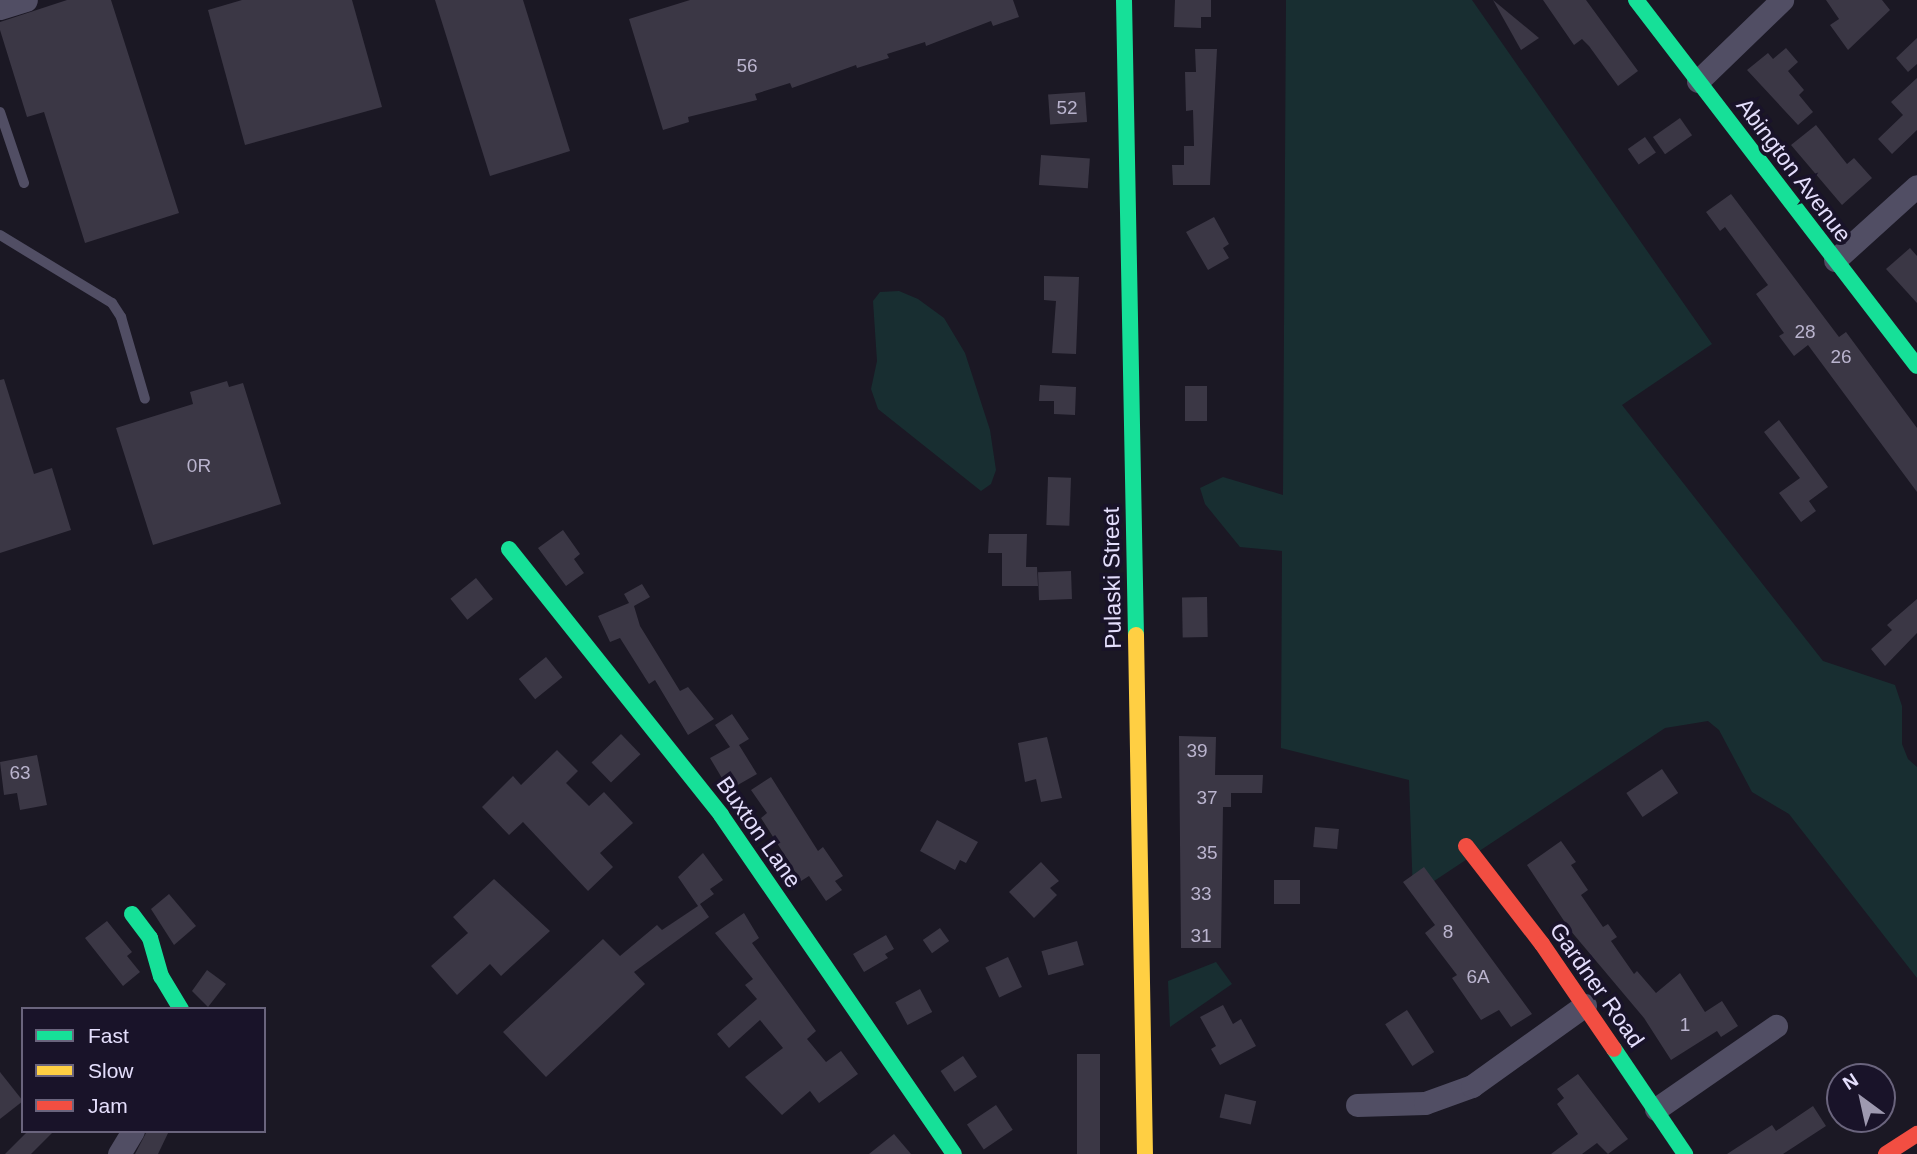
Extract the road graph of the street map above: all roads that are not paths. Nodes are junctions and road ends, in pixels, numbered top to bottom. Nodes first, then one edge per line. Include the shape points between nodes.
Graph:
1 (26, 0) edge
2 (1124, 0) edge
3 (1636, 0) edge
4 (1782, 0) edge
5 (0, 8) edge
6 (1698, 81) junction
7 (0, 112) edge
8 (24, 183) dead end
9 (1917, 186) edge
10 (0, 235) edge
11 (1835, 260) junction
12 (1917, 366) edge
13 (145, 399) dead end
14 (509, 549) dead end
15 (1466, 846) dead end
16 (132, 914) dead end
17 (1585, 1005) junction
18 (180, 1007) edge
19 (1776, 1026) dead end
20 (1357, 1105) dead end
21 (1656, 1109) junction
22 (132, 1133) edge
23 (1917, 1134) edge
24 (119, 1154) edge
25 (954, 1154) edge
26 (1145, 1154) edge
27 (1685, 1154) edge
28 (1886, 1154) edge

1 - 5 street
2 - 26 main road, Pulaski Street
3 - 6 main road, Abington Avenue
4 - 6 street
6 - 11 main road, Abington Avenue
7 - 8 lane
9 - 11 street
10 - 13 lane via 112,303 121,317
11 - 12 main road, Abington Avenue
14 - 25 main road, Buxton Lane via 721,815
15 - 17 main road, Gardner Road
16 - 18 main road via 150,938 161,976
17 - 20 street via 1472,1086 1426,1103
17 - 21 main road, Gardner Road
19 - 21 street
21 - 27 main road, Gardner Road
22 - 24 street
23 - 28 main road

